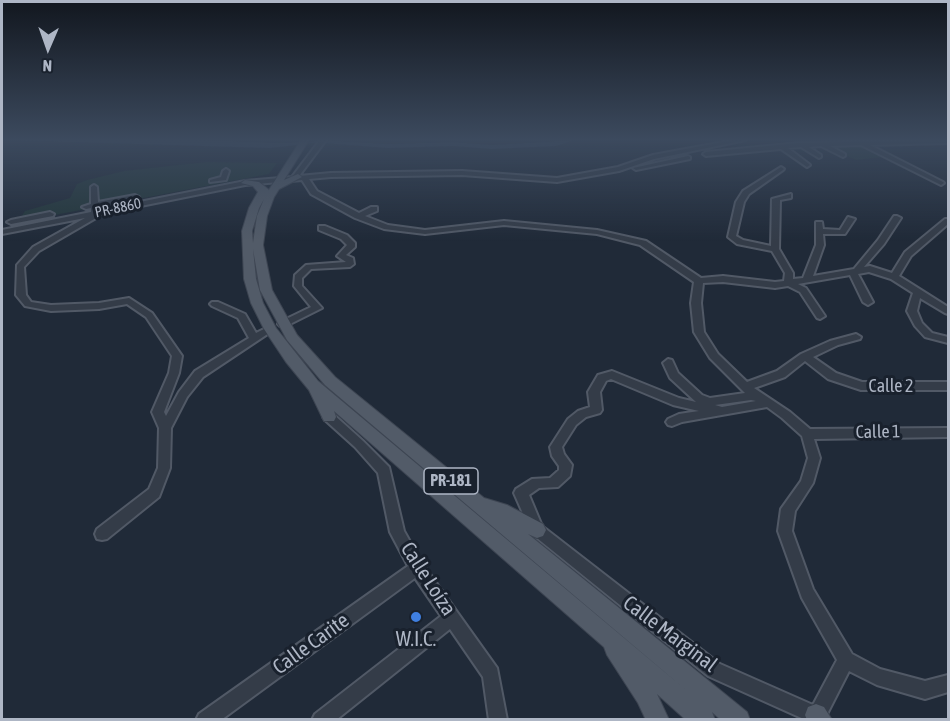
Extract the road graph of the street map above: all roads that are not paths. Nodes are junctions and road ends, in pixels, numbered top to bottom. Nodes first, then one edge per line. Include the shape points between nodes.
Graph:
1 (225, 174) edge
2 (279, 174) edge
3 (280, 174) edge
4 (303, 174) edge
5 (421, 174) edge
6 (471, 174) edge
7 (593, 174) edge
8 (775, 174) edge
9 (923, 174) edge
10 (277, 178) junction
11 (302, 179) junction
12 (245, 183) joint
13 (941, 183) dead end
14 (94, 187) dead end
15 (788, 196) dead end
16 (374, 209) dead end
17 (98, 210) junction
18 (358, 216) junction
19 (897, 218) dead end
20 (851, 219) dead end
21 (948, 221) edge
22 (11, 222) dead end
23 (322, 228) dead end
24 (2, 232) edge
25 (776, 249) junction
26 (855, 270) junction
27 (894, 277) junction
28 (807, 279) junction
29 (699, 281) junction
30 (788, 282) junction
31 (917, 293) junction
32 (868, 302) dead end
33 (215, 304) dead end
34 (948, 311) edge
35 (820, 316) dead end
36 (277, 327) junction
37 (856, 337) dead end
38 (253, 338) junction
39 (948, 340) edge
40 (806, 356) junction
41 (668, 363) dead end
42 (313, 385) junction
43 (948, 386) edge
44 (745, 387) junction
45 (764, 400) junction
46 (722, 411) junction
47 (329, 417) joint
48 (672, 422) dead end
49 (165, 428) junction
50 (948, 432) edge
51 (807, 434) junction
52 (479, 504) junction
53 (537, 530) junction
54 (102, 534) dead end
55 (417, 568) junction
56 (452, 617) junction
57 (606, 636) junction
58 (846, 660) junction
59 (948, 684) edge
60 (326, 715) edge
61 (817, 718) edge
62 (205, 720) edge
63 (498, 720) edge
64 (658, 720) edge
65 (705, 720) edge
66 (739, 720) edge

1 - 17 street via 224,179
2 - 10 main road, PR-181
3 - 10 main road, PR-181
4 - 11 street
5 - 11 street
6 - 7 street via 557,180
8 - 25 street via 746,193 732,237
9 - 13 street
10 - 11 main road
10 - 11 main road
10 - 12 main road
10 - 36 main road, PR-181 via 265,208 258,245
11 - 18 street
12 - 17 street, PR-8860 / PR-8860
14 - 17 street
15 - 25 street via 776,199
16 - 18 street
17 - 22 street
17 - 24 street, PR-8860 / PR-8860
17 - 49 street via 36,249 20,267 21,295 28,304 51,308 129,301 149,315 177,356 158,412
18 - 29 street via 407,231 504,223 626,237 643,243
19 - 26 street
20 - 28 street via 842,232 819,228 820,245
21 - 27 street via 908,254
23 - 36 street via 344,237 352,245 341,256 350,264 309,267 298,277 298,286 317,308
25 - 30 street via 789,273
26 - 27 street via 879,271
26 - 28 street
26 - 32 street
27 - 31 street
28 - 30 street
29 - 30 street via 723,279 775,285
29 - 44 street via 699,332 714,356
30 - 35 street via 802,291
31 - 34 street
31 - 39 street via 912,311 918,324 928,335
33 - 38 street via 242,316
36 - 38 street
36 - 42 main road, PR-181
36 - 52 main road, PR-181 via 330,381
37 - 40 street
38 - 49 street via 199,374
40 - 43 street, Calle 2 via 832,376 861,386
40 - 44 street via 781,374
41 - 45 street via 674,375 698,398 710,402 751,396
42 - 47 main road
42 - 57 main road, PR-181
44 - 45 street
45 - 46 street
45 - 51 street
46 - 48 street
46 - 53 street via 678,402 612,375 602,378 594,392 596,410 572,422 556,447 566,465 565,472 553,483 537,483 521,493
47 - 55 street, Calle Loíza via 384,471 397,532
49 - 54 street via 164,468 154,493
50 - 51 street, Calle 1
51 - 58 street via 814,458 807,483 788,509 785,531 807,593
52 - 53 main road via 501,510
52 - 66 main road, PR-181
53 - 61 street, Calle Marginal via 714,670
55 - 56 street, Calle Loíza
55 - 62 street, Calle Carite
56 - 60 street
56 - 63 street, Calle Loíza via 491,674
57 - 64 main road
57 - 65 main road, PR-181
58 - 59 street via 877,677 925,690
58 - 61 street

